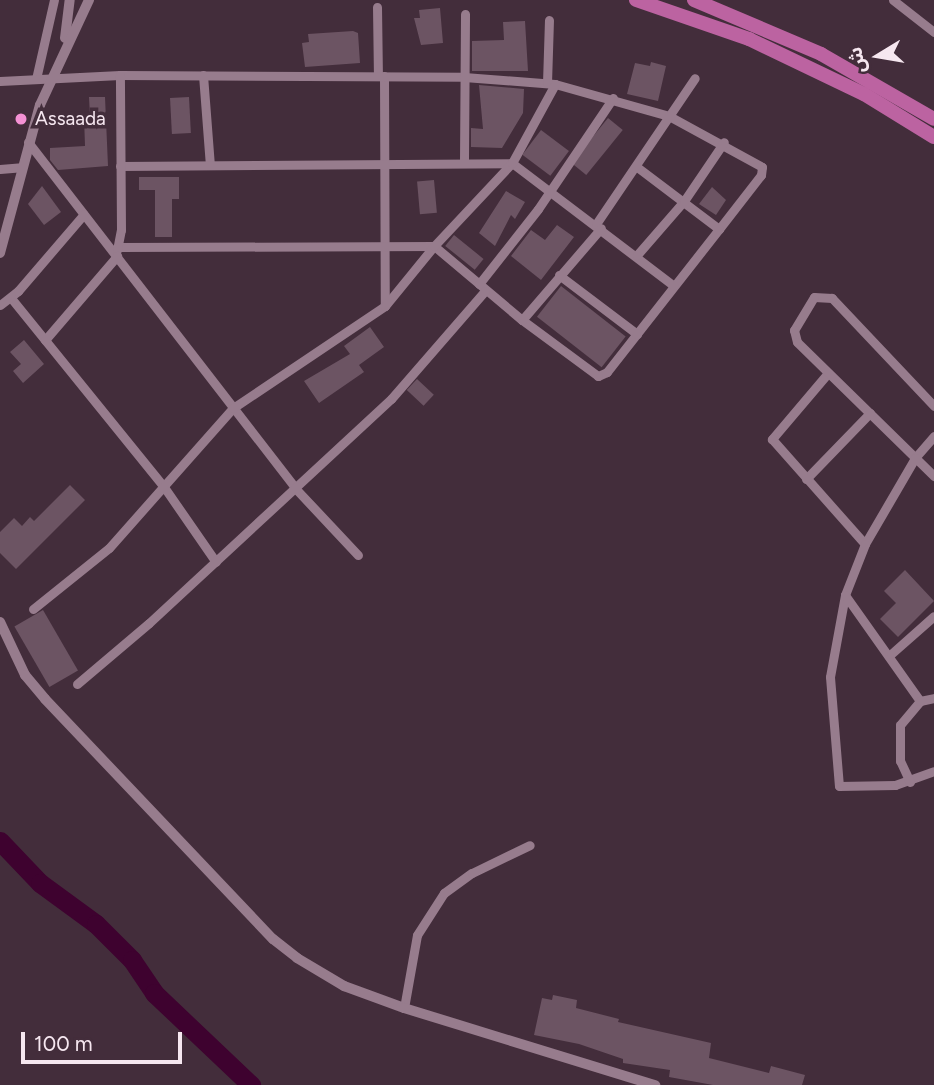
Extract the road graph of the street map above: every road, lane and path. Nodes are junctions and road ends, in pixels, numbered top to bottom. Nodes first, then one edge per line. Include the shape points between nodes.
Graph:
1 (54, 0) edge
2 (70, 0) edge
3 (89, 0) edge
4 (636, 0) edge
5 (695, 0) edge
6 (899, 1) edge
7 (377, 7) dead end
8 (465, 14) dead end
9 (550, 20) dead end
10 (934, 32) edge
11 (64, 48) junction
12 (120, 75) junction
13 (203, 75) junction
14 (53, 76) junction
15 (381, 76) junction
16 (464, 77) junction
17 (695, 78) dead end
18 (36, 79) junction
19 (0, 81) edge
20 (551, 83) junction
21 (613, 98) junction
22 (669, 116) junction
23 (934, 119) edge
24 (934, 137) edge
25 (28, 142) junction
26 (724, 142) junction
27 (464, 160) junction
28 (381, 162) junction
29 (512, 163) junction
30 (210, 165) junction
31 (120, 166) junction
32 (21, 167) junction
33 (637, 167) junction
34 (0, 169) edge
35 (551, 190) junction
36 (684, 201) junction
37 (84, 214) junction
38 (598, 226) junction
39 (719, 229) junction
40 (382, 245) junction
41 (434, 246) junction
42 (117, 252) junction
43 (0, 253) edge
44 (637, 256) junction
45 (559, 275) junction
46 (674, 286) junction
47 (482, 288) junction
48 (11, 298) junction
49 (0, 305) edge
50 (385, 306) junction
51 (522, 320) junction
52 (637, 334) junction
53 (45, 340) junction
54 (828, 373) junction
55 (934, 406) edge
56 (233, 408) junction
57 (870, 413) junction
58 (934, 436) edge
59 (915, 458) junction
60 (934, 476) edge
61 (806, 479) junction
62 (164, 487) junction
63 (295, 488) junction
64 (865, 544) junction
65 (358, 555) dead end
66 (216, 562) junction
67 (845, 595) junction
68 (33, 609) dead end
69 (934, 616) edge
70 (0, 622) edge
71 (891, 654) junction
72 (77, 684) dead end
73 (934, 698) edge
74 (920, 701) junction
75 (934, 771) edge
76 (910, 782) junction
77 (530, 845) dead end
78 (404, 1008) junction
79 (655, 1085) edge

1 - 18 street
2 - 11 street
3 - 11 street
4 - 24 highway via 748,39 864,94
5 - 23 highway via 821,54
6 - 10 street
7 - 15 street
8 - 16 street
9 - 20 street
11 - 14 street
12 - 13 street
12 - 14 street
12 - 31 street
13 - 15 street
13 - 30 street
14 - 18 street
14 - 25 street
15 - 16 street
15 - 28 street
16 - 20 street
16 - 27 street
17 - 22 street
18 - 19 street
20 - 21 street
20 - 29 street
21 - 22 street
21 - 35 street
22 - 26 street
22 - 33 street
25 - 32 street
25 - 37 street
26 - 36 street
26 - 39 street via 759,163 762,171
27 - 28 street
27 - 29 street
28 - 30 street
28 - 40 street
29 - 35 street
29 - 41 street
30 - 31 street
31 - 42 street
32 - 34 street
32 - 43 street
33 - 36 street
33 - 38 street
35 - 38 street
35 - 47 street
36 - 39 street
36 - 44 street
37 - 42 street
37 - 48 street
38 - 44 street
38 - 45 street
39 - 46 street
40 - 41 street
40 - 42 street
40 - 50 street
41 - 47 street
41 - 50 street
42 - 53 street
42 - 56 street
44 - 46 street
45 - 51 street
45 - 52 street
46 - 52 street
47 - 51 street
47 - 63 street via 391,399
48 - 49 street
48 - 53 street
50 - 56 street
51 - 52 street via 592,376 607,372
53 - 62 street
54 - 55 street via 794,337 818,294 832,298
54 - 57 street
54 - 61 street via 772,439
56 - 62 street
56 - 63 street
57 - 59 street
57 - 61 street
58 - 59 street
59 - 60 street
59 - 64 street
61 - 64 street
62 - 66 street
62 - 68 street via 109,548
63 - 65 street
63 - 66 street
64 - 67 street
66 - 72 street
67 - 71 street
67 - 76 street via 830,677 836,780 844,789
69 - 71 street
70 - 78 street via 25,675 273,939 344,986
71 - 74 street
73 - 74 street
74 - 76 street via 900,725 900,761
75 - 76 street
77 - 78 street via 472,873 444,893 417,935
78 - 79 street

